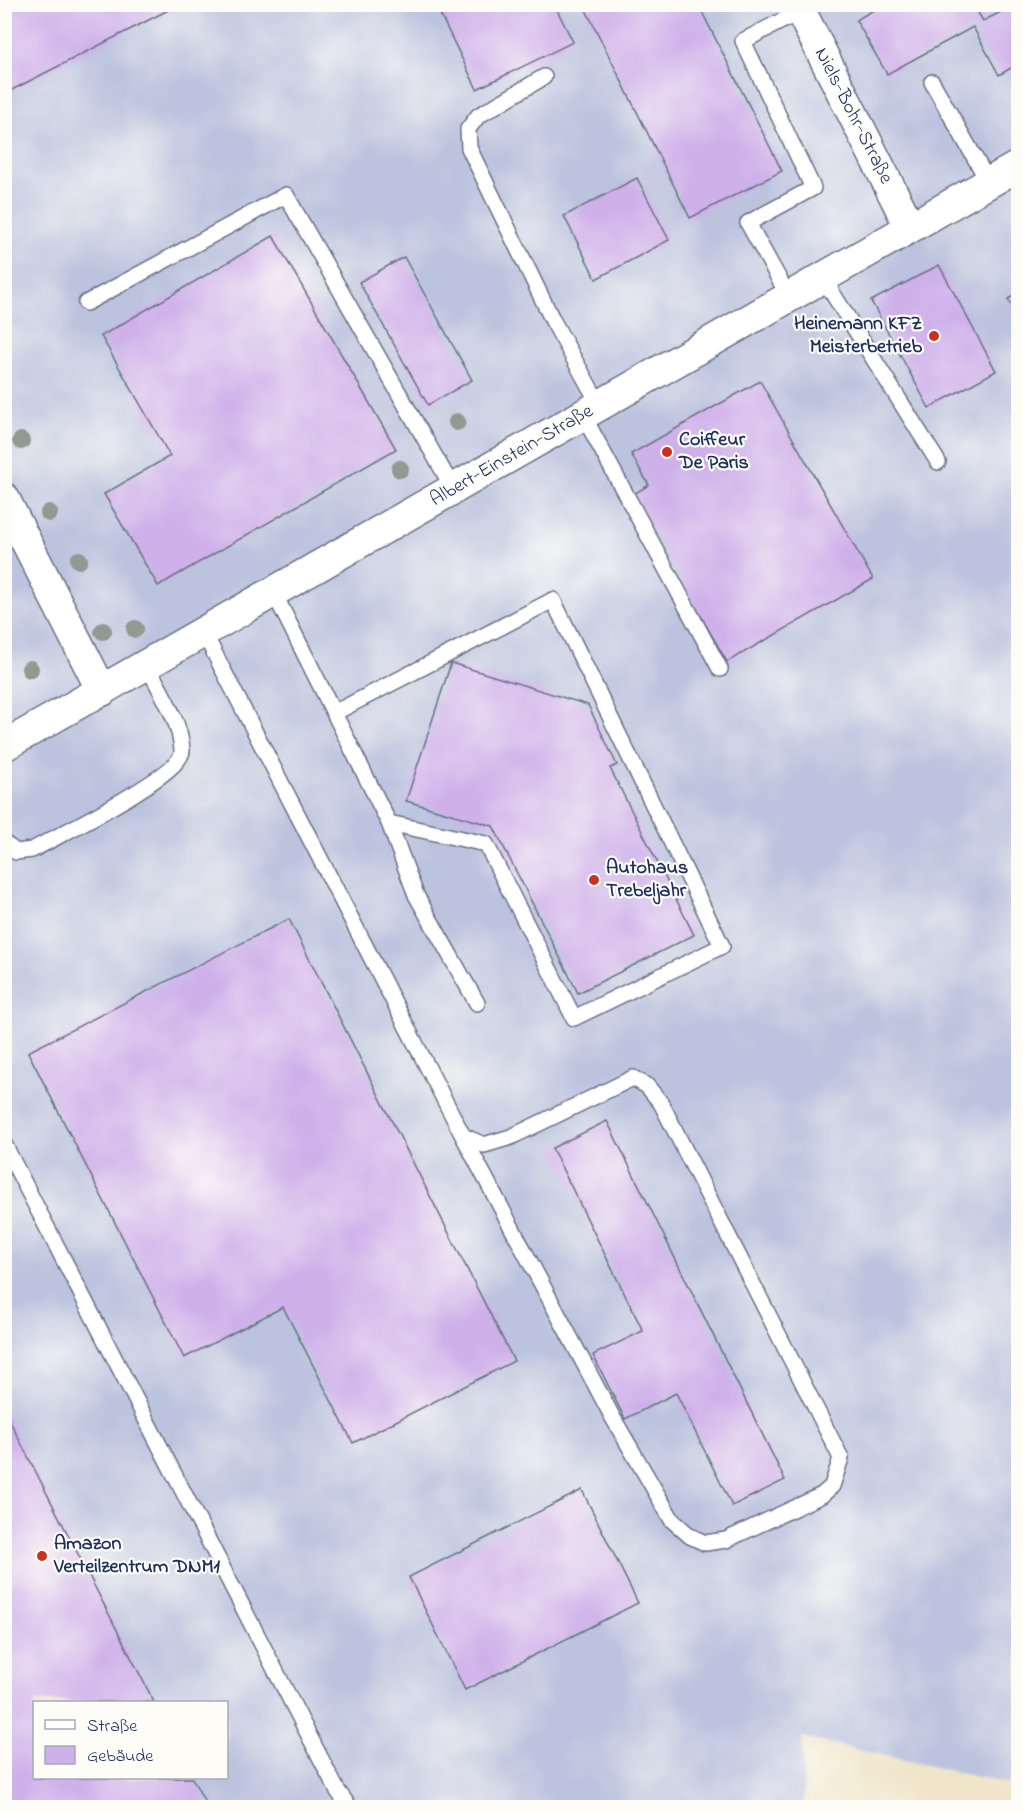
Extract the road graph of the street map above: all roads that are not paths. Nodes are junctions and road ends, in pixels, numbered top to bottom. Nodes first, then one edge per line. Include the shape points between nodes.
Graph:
1 (799, 8) edge
2 (544, 77) dead end
3 (932, 82) dead end
4 (1018, 166) edge
5 (989, 183) junction
6 (910, 227) junction
7 (823, 278) junction
8 (789, 297) junction
9 (86, 303) dead end
10 (592, 411) junction
11 (938, 462) dead end
12 (454, 490) junction
13 (4, 498) edge
14 (274, 593) junction
15 (204, 633) junction
16 (147, 665) junction
17 (720, 669) dead end
18 (102, 691) junction
19 (334, 713) junction
20 (4, 746) edge
21 (390, 823) junction
22 (4, 843) edge
23 (477, 1003) dead end
24 (463, 1136) junction
25 (4, 1144) edge
26 (350, 1808) edge

1 - 6 street, Niels-Bohr-Straße
1 - 8 lane via 743,41 813,188 748,223
2 - 10 lane via 478,116 468,129 469,148
3 - 5 lane
4 - 5 street, Albert-Einstein-Straße
5 - 6 street, Albert-Einstein-Straße
6 - 7 street, Albert-Einstein-Straße
7 - 8 street, Albert-Einstein-Straße
7 - 11 lane
8 - 10 street, Albert-Einstein-Straße
9 - 12 lane via 286,195
10 - 12 street, Albert-Einstein-Straße
10 - 17 lane
12 - 14 street, Albert-Einstein-Straße
13 - 18 street
14 - 15 street, Albert-Einstein-Straße
14 - 19 lane
15 - 16 street, Albert-Einstein-Straße
15 - 24 lane
16 - 18 street, Albert-Einstein-Straße
16 - 22 lane via 175,720 183,752 177,764 157,780 33,850 16,852
18 - 20 street, Albert-Einstein-Straße
19 - 21 lane
19 - 21 lane via 553,600 722,946 574,1018 486,844
21 - 23 lane via 416,895
24 - 24 lane via 484,1145 511,1137 633,1078 647,1086 661,1103 841,1458 832,1486 822,1495 726,1540 705,1543 672,1520 613,1418
25 - 26 lane via 337,1790

